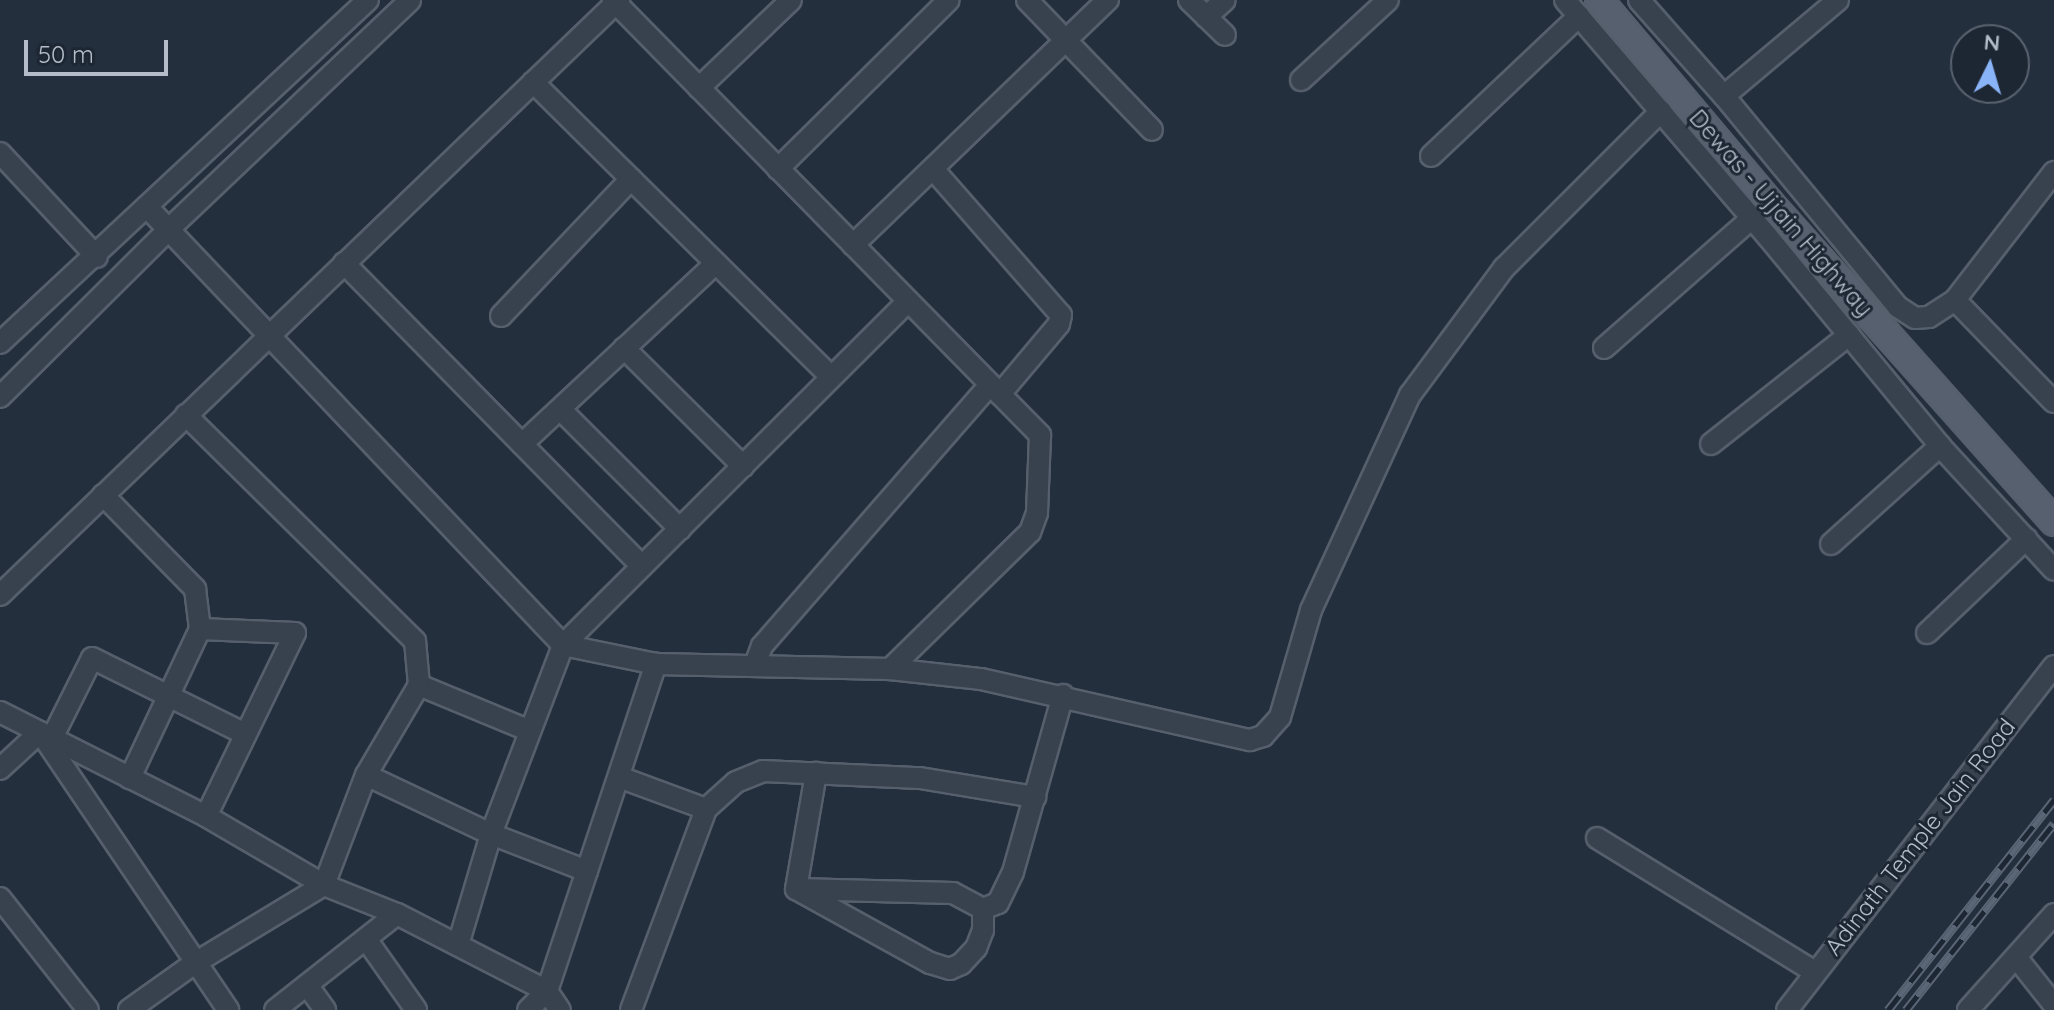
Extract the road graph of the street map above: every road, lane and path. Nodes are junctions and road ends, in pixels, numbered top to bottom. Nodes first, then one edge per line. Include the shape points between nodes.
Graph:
1 (368, 0) edge
2 (410, 0) edge
3 (791, 0) edge
4 (949, 0) edge
5 (1027, 0) edge
6 (1108, 0) edge
7 (1189, 0) edge
8 (1225, 0) edge
9 (1388, 0) edge
10 (1639, 0) edge
11 (1838, 0) edge
12 (616, 1) edge
13 (1581, 5) edge
14 (1206, 17) junction
15 (1225, 35) dead end
16 (1066, 40) junction
17 (1301, 80) dead end
18 (533, 82) junction
19 (699, 88) junction
20 (1724, 96) junction
21 (1661, 111) junction
22 (1152, 130) dead end
23 (1431, 156) dead end
24 (2, 159) edge
25 (778, 169) junction
26 (933, 169) junction
27 (2054, 172) edge
28 (631, 179) junction
29 (148, 208) junction
30 (1752, 218) junction
31 (170, 228) junction
32 (853, 245) junction
33 (97, 257) junction
34 (344, 263) junction
35 (716, 263) junction
36 (1955, 300) junction
37 (908, 301) junction
38 (501, 316) dead end
39 (269, 334) junction
40 (1849, 335) junction
41 (0, 343) edge
42 (624, 348) junction
43 (1604, 348) dead end
44 (831, 377) junction
45 (995, 389) junction
46 (0, 397) edge
47 (2054, 402) edge
48 (560, 409) junction
49 (186, 415) junction
50 (522, 444) junction
51 (1711, 444) dead end
52 (1940, 446) junction
53 (743, 466) junction
54 (103, 495) junction
55 (2054, 522) edge
56 (680, 529) junction
57 (2026, 539) junction
58 (1831, 544) dead end
59 (642, 566) junction
60 (2054, 570) edge
61 (0, 595) edge
62 (200, 629) junction
63 (1927, 633) dead end
64 (563, 645) junction
65 (656, 664) junction
66 (755, 665) junction
67 (2054, 666) edge
68 (890, 669) junction
69 (419, 685) junction
70 (1063, 695) junction
71 (168, 696) junction
72 (0, 712) edge
73 (530, 731) junction
74 (245, 734) junction
75 (46, 735) junction
76 (0, 769) edge
77 (816, 773) junction
78 (366, 775) junction
79 (619, 777) junction
80 (130, 778) junction
81 (1035, 797) junction
82 (706, 809) junction
83 (206, 816) junction
84 (491, 834) junction
85 (1597, 838) dead end
86 (587, 871) junction
87 (324, 885) junction
88 (796, 889) junction
89 (0, 898) edge
90 (983, 909) junction
91 (397, 914) junction
92 (2054, 914) edge
93 (366, 939) junction
94 (458, 945) junction
95 (2016, 957) junction
96 (195, 963) junction
97 (1815, 972) junction
98 (307, 985) junction
99 (547, 991) junction
100 (2054, 1005) edge
101 (88, 1010) edge
102 (129, 1010) edge
103 (228, 1010) edge
104 (275, 1010) edge
105 (325, 1010) edge
106 (416, 1010) edge
107 (528, 1010) edge
108 (560, 1010) edge
109 (631, 1010) edge
110 (1787, 1010) edge
111 (1968, 1010) edge

1 - 29 street
2 - 31 street
3 - 19 street
4 - 25 street
5 - 16 street
6 - 16 street
7 - 14 street
8 - 14 street
9 - 17 street
10 - 20 street
11 - 20 street
12 - 18 street
12 - 19 street
13 - 21 street
13 - 23 street
13 - 55 main road, Dewas - Ujjain Highway via 1742,171
14 - 15 street
16 - 22 street
16 - 26 street
18 - 28 street
18 - 34 street
19 - 25 street
20 - 36 street via 1898,307 1915,318 1929,317
21 - 30 street
21 - 70 street via 1504,268 1410,395 1311,610 1280,717 1263,736 1250,740
24 - 33 street
25 - 32 street
26 - 32 street
26 - 45 street via 1061,315 1059,324
27 - 36 street
28 - 35 street
28 - 38 street
29 - 31 street
29 - 33 street
30 - 40 street
30 - 43 street
31 - 39 street
31 - 46 street
32 - 37 street
33 - 41 street
34 - 39 street
34 - 50 street
35 - 42 street
35 - 44 street
36 - 47 street
37 - 44 street
37 - 45 street
39 - 49 street
39 - 64 street
40 - 51 street
40 - 52 street
42 - 48 street
42 - 53 street
44 - 53 street
45 - 66 street via 762,646
45 - 68 street via 1040,435 1037,513 1030,532
48 - 50 street
48 - 56 street
49 - 54 street
49 - 69 street via 415,641
50 - 59 street
52 - 57 street
52 - 58 street
53 - 56 street
54 - 61 street
54 - 62 street via 195,589
56 - 59 street
57 - 60 street
57 - 63 street
59 - 64 street
62 - 71 street
62 - 74 street via 295,633
64 - 65 street
64 - 73 street
65 - 66 street
65 - 79 street
66 - 68 street
67 - 97 street, Adinath Temple Jain Road
68 - 70 street
69 - 73 street
69 - 78 street
70 - 81 street
71 - 74 street
71 - 75 street via 92,658
71 - 80 street
72 - 75 street
73 - 84 street
74 - 83 street
75 - 76 street
75 - 80 street
75 - 96 street
77 - 81 street via 920,778
77 - 82 street via 763,771 736,782
77 - 88 street
78 - 84 street
78 - 87 street
79 - 82 street
79 - 86 street
80 - 83 street
81 - 90 street via 1008,882 998,903
82 - 109 street
83 - 87 street
84 - 86 street
84 - 94 street
85 - 97 street
86 - 99 street
87 - 91 street
87 - 96 street
88 - 90 street via 953,893
88 - 90 street via 950,969 976,948
89 - 101 street
91 - 93 street
91 - 94 street
92 - 95 street
93 - 98 street
93 - 106 street
94 - 99 street
95 - 100 street
95 - 111 street
96 - 102 street
96 - 103 street
97 - 110 street, Adinath Temple Jain Road
98 - 104 street
98 - 105 street
99 - 107 street
99 - 108 street

